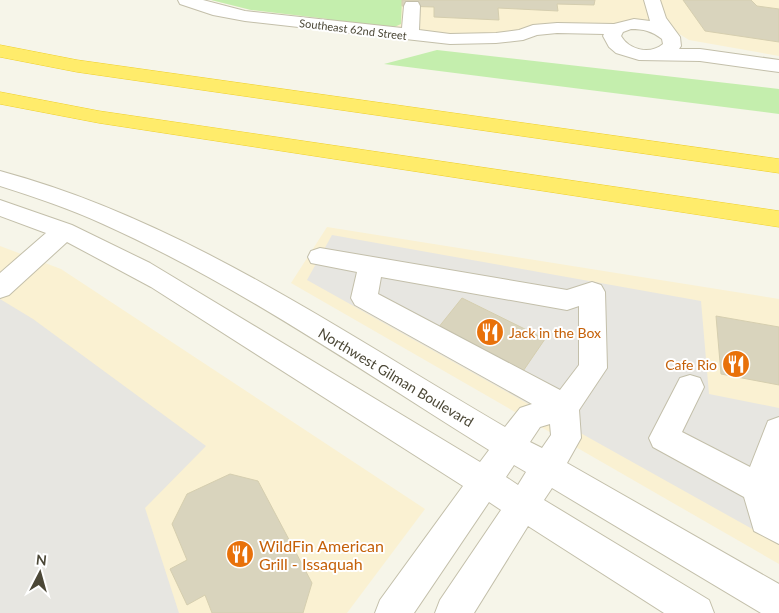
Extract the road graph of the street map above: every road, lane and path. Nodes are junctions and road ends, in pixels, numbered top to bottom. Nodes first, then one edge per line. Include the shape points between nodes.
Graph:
1 (186, 0) edge
2 (644, 2) edge
3 (412, 6) dead end
4 (621, 33) junction
5 (669, 35) junction
6 (410, 36) junction
7 (0, 51) edge
8 (657, 55) junction
9 (779, 59) edge
10 (779, 66) edge
11 (0, 98) edge
12 (779, 166) edge
13 (0, 178) edge
14 (0, 208) edge
15 (779, 219) edge
16 (64, 230) junction
17 (320, 257) dead end
18 (371, 266) junction
19 (0, 288) edge
20 (690, 387) dead end
21 (564, 407) junction
22 (779, 430) edge
23 (510, 446) junction
24 (547, 468) junction
25 (484, 482) junction
26 (768, 488) edge
27 (522, 506) junction
28 (779, 528) edge
29 (779, 604) edge
30 (392, 613) edge
31 (453, 613) edge
32 (696, 613) edge

1 - 6 street, Southeast 62nd Street via 219,12
2 - 4 street
2 - 5 street
3 - 6 street
4 - 5 street via 653,26
4 - 6 street, Southeast 62nd Street via 462,39
4 - 8 street via 639,54
5 - 8 street via 672,46
5 - 9 street via 701,46
7 - 12 highway via 77,66
8 - 10 street via 700,55
11 - 15 highway via 99,117
13 - 23 street, Northwest Gilman Boulevard via 94,210 194,258 241,283
14 - 16 street
16 - 19 street
16 - 25 street via 160,280
17 - 18 street
18 - 21 street via 364,298
18 - 21 street via 567,300 592,292 593,368
20 - 26 street via 664,438
21 - 23 street via 530,417
21 - 24 street via 566,438
22 - 26 street
23 - 24 street, Northwest Gilman Boulevard
23 - 25 street
24 - 27 street
24 - 29 street, Northwest Gilman Boulevard
25 - 27 street
25 - 30 street
26 - 28 street via 766,520
27 - 31 street
27 - 32 street

